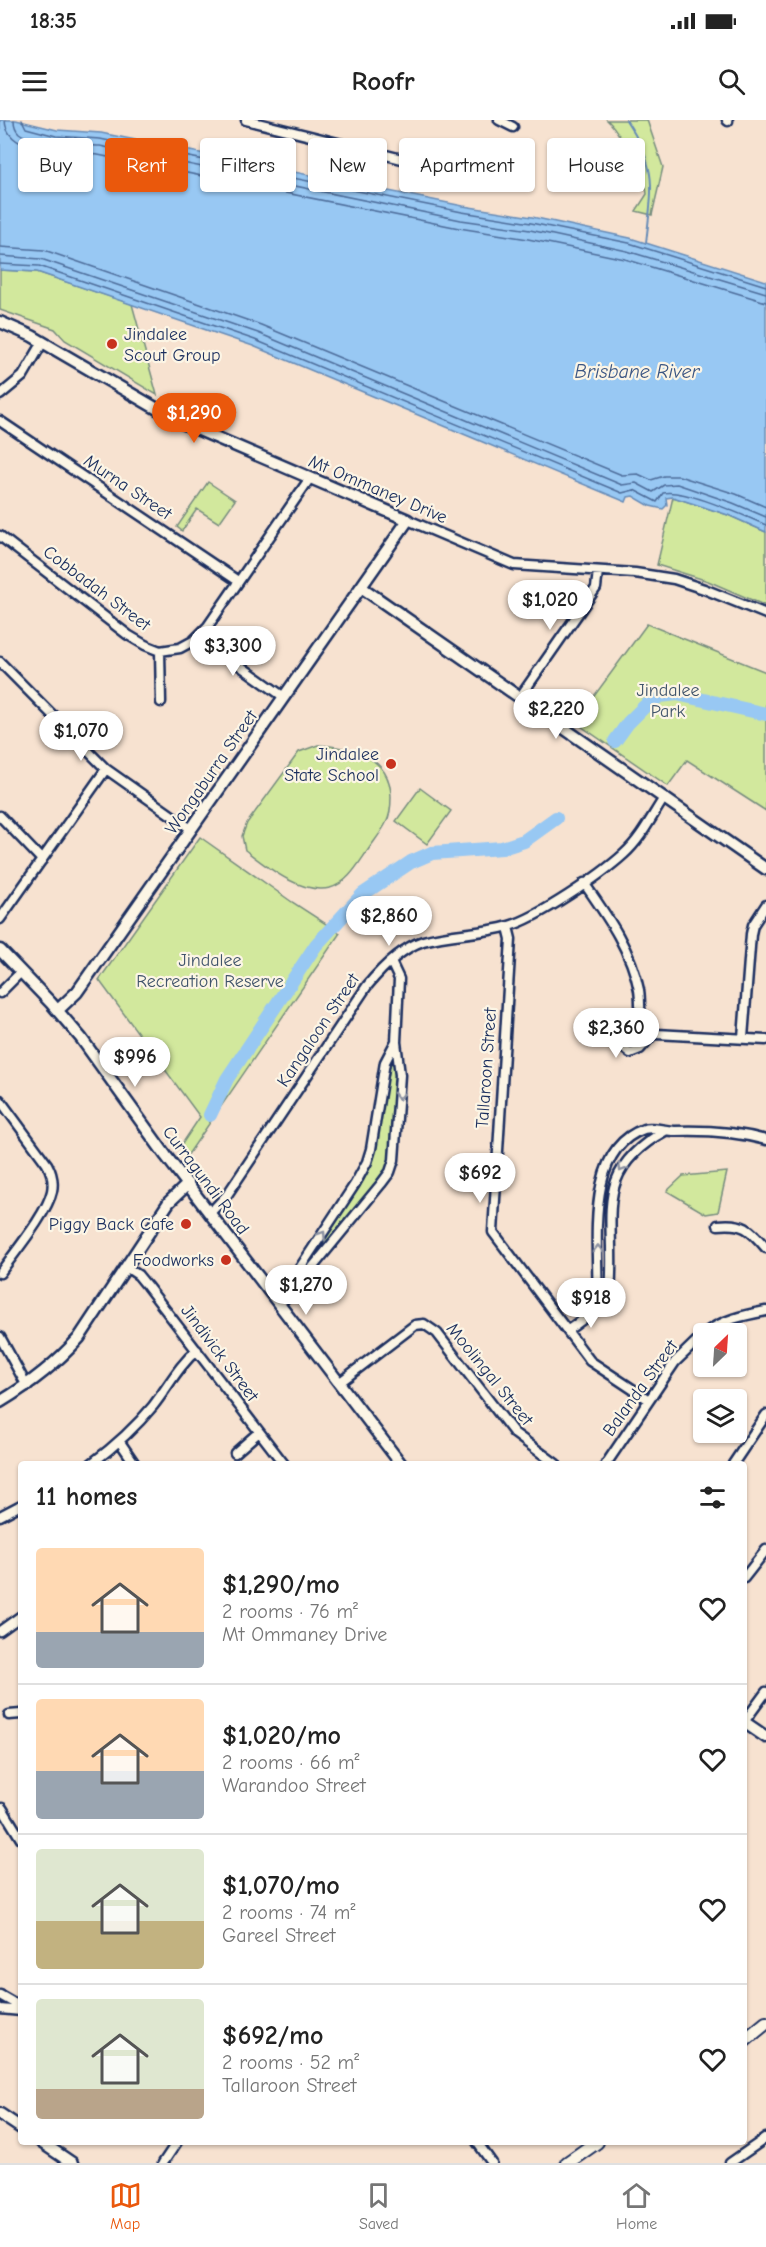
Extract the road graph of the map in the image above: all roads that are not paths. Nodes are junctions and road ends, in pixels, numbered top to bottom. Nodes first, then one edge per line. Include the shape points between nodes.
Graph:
1 (246, 120) edge
2 (499, 120) edge
3 (513, 127) dead end
4 (399, 158) edge
5 (0, 322) edge
6 (43, 342) junction
7 (0, 395) edge
8 (0, 421) edge
9 (310, 478) junction
10 (408, 520) junction
11 (0, 536) edge
12 (598, 571) junction
13 (238, 581) junction
14 (362, 587) junction
15 (766, 614) edge
16 (198, 636) junction
17 (160, 651) junction
18 (0, 662) edge
19 (284, 697) junction
20 (520, 697) junction
21 (161, 702) dead end
22 (106, 769) junction
23 (664, 798) junction
24 (0, 816) edge
25 (191, 829) junction
26 (42, 860) junction
27 (766, 869) edge
28 (584, 883) junction
29 (766, 905) edge
30 (0, 919) edge
31 (508, 927) junction
32 (0, 950) edge
33 (391, 962) junction
34 (21, 972) junction
35 (0, 993) edge
36 (58, 1011) junction
37 (641, 1020) junction
38 (654, 1033) junction
39 (397, 1038) junction
40 (743, 1038) junction
41 (766, 1040) edge
42 (0, 1100) edge
43 (665, 1131) junction
44 (766, 1140) edge
45 (188, 1184) junction
46 (210, 1213) junction
47 (718, 1225) dead end
48 (766, 1248) edge
49 (126, 1267) junction
50 (0, 1273) edge
51 (276, 1301) junction
52 (597, 1307) junction
53 (766, 1311) edge
54 (721, 1323) edge
55 (568, 1330) junction
56 (0, 1337) edge
57 (693, 1342) edge
58 (197, 1350) junction
59 (339, 1383) junction
60 (27, 1386) junction
61 (649, 1400) junction
62 (0, 1402) edge
63 (766, 1415) edge
64 (259, 1432) junction
65 (120, 1442) junction
66 (235, 1453) dead end
67 (95, 1461) edge
68 (133, 1461) edge
69 (282, 1461) edge
70 (399, 1461) edge
71 (552, 1461) edge
72 (608, 1461) edge
73 (735, 1461) edge
74 (18, 1507) edge
75 (0, 1516) edge
76 (766, 1550) edge
77 (747, 1574) edge
78 (18, 1618) edge
79 (0, 1631) edge
80 (766, 1692) edge
81 (18, 1714) edge
82 (9, 1715) dead end
83 (747, 1718) edge
84 (747, 1724) edge
85 (766, 1737) edge
86 (2, 1808) dead end
87 (18, 1834) edge
88 (0, 1995) edge
89 (18, 2007) edge
90 (0, 2009) edge
91 (18, 2009) edge
92 (766, 2023) edge
93 (747, 2039) edge
94 (0, 2114) edge
95 (18, 2126) edge
96 (766, 2138) edge
97 (45, 2145) edge
98 (175, 2145) edge
99 (479, 2145) edge
100 (593, 2145) edge
101 (72, 2163) edge
102 (162, 2163) edge
103 (492, 2163) edge
104 (567, 2163) edge
105 (730, 2163) edge

1 - 4 street
2 - 3 street
5 - 6 street, Mt Ommaney Drive
6 - 7 street via 23,376
6 - 9 street, Mt Ommaney Drive via 178,421
8 - 13 street, Murna Street
9 - 10 street, Mt Ommaney Drive
9 - 13 street, Cobbadah Street
10 - 12 street, Mt Ommaney Drive via 514,565
10 - 14 street, Wongaburra Street
11 - 17 street, Cobbadah Street via 128,635
12 - 15 street, Mt Ommaney Drive via 674,579
12 - 20 street via 596,588
13 - 16 street, Cobbadah Street
14 - 19 street, Wongaburra Street
14 - 20 street
16 - 17 street, Cobbadah Street via 180,648
16 - 19 street
17 - 21 street
18 - 22 street
19 - 25 street, Wongaburra Street
20 - 23 street
22 - 25 street
22 - 26 street
23 - 27 street
23 - 28 street, Kangaloon Street via 625,853
24 - 26 street
25 - 36 street, Wongaburra Street via 77,992
26 - 30 street
28 - 31 street, Kangaloon Street
28 - 37 street via 629,955 639,992
29 - 40 street via 751,934
31 - 33 street, Kangaloon Street via 424,941
31 - 55 street, Tallaroon Street via 511,939 493,1232
32 - 34 street, Curragundi Road
33 - 39 street via 399,979
33 - 46 street, Kangaloon Street via 367,986 227,1195
34 - 35 street
34 - 36 street, Curragundi Road
36 - 45 street, Curragundi Road
37 - 38 street
37 - 38 street via 624,1038 625,1050 637,1052
38 - 40 street
51 -> 39 street via 367,1162 386,1062
39 -> 51 street via 400,1072 391,1170 314,1265
40 - 41 street
42 - 50 street via 47,1164 53,1189 44,1209
43 - 44 street via 734,1133
43 -> 52 street via 639,1147 618,1173 613,1188 610,1290
52 -> 43 street via 597,1212 600,1183 608,1162 630,1137 646,1128
45 - 46 street, Curragundi Road
45 - 49 street via 169,1202
46 - 51 street, Curragundi Road
47 - 48 street via 744,1227
49 - 58 street, Jindivick Street via 146,1284
49 - 60 street via 79,1338
51 - 59 street, Curragundi Road
52 - 55 street
53 - 54 street, Balanda Street
55 - 61 street, Tallaroon Street via 590,1361
56 - 60 street
57 - 61 street, Balanda Street
58 - 64 street, Jindivick Street
58 - 65 street
59 - 70 street, Curragundi Road
59 - 71 street, Moolingal Street via 415,1325 424,1324 437,1333 514,1433
60 - 62 street
61 - 72 street, Balanda Street
63 - 73 street
64 - 66 street
64 - 69 street, Jindivick Street
65 - 67 street
65 - 68 street
74 - 75 street
76 - 77 street
78 - 79 street
80 - 83 street
81 - 82 street
84 - 85 street
86 - 87 street
88 - 89 street
90 - 91 street
92 - 93 main road
94 - 95 street
96 - 105 street
97 - 101 street
98 - 102 street
99 - 103 street
100 - 104 main road

